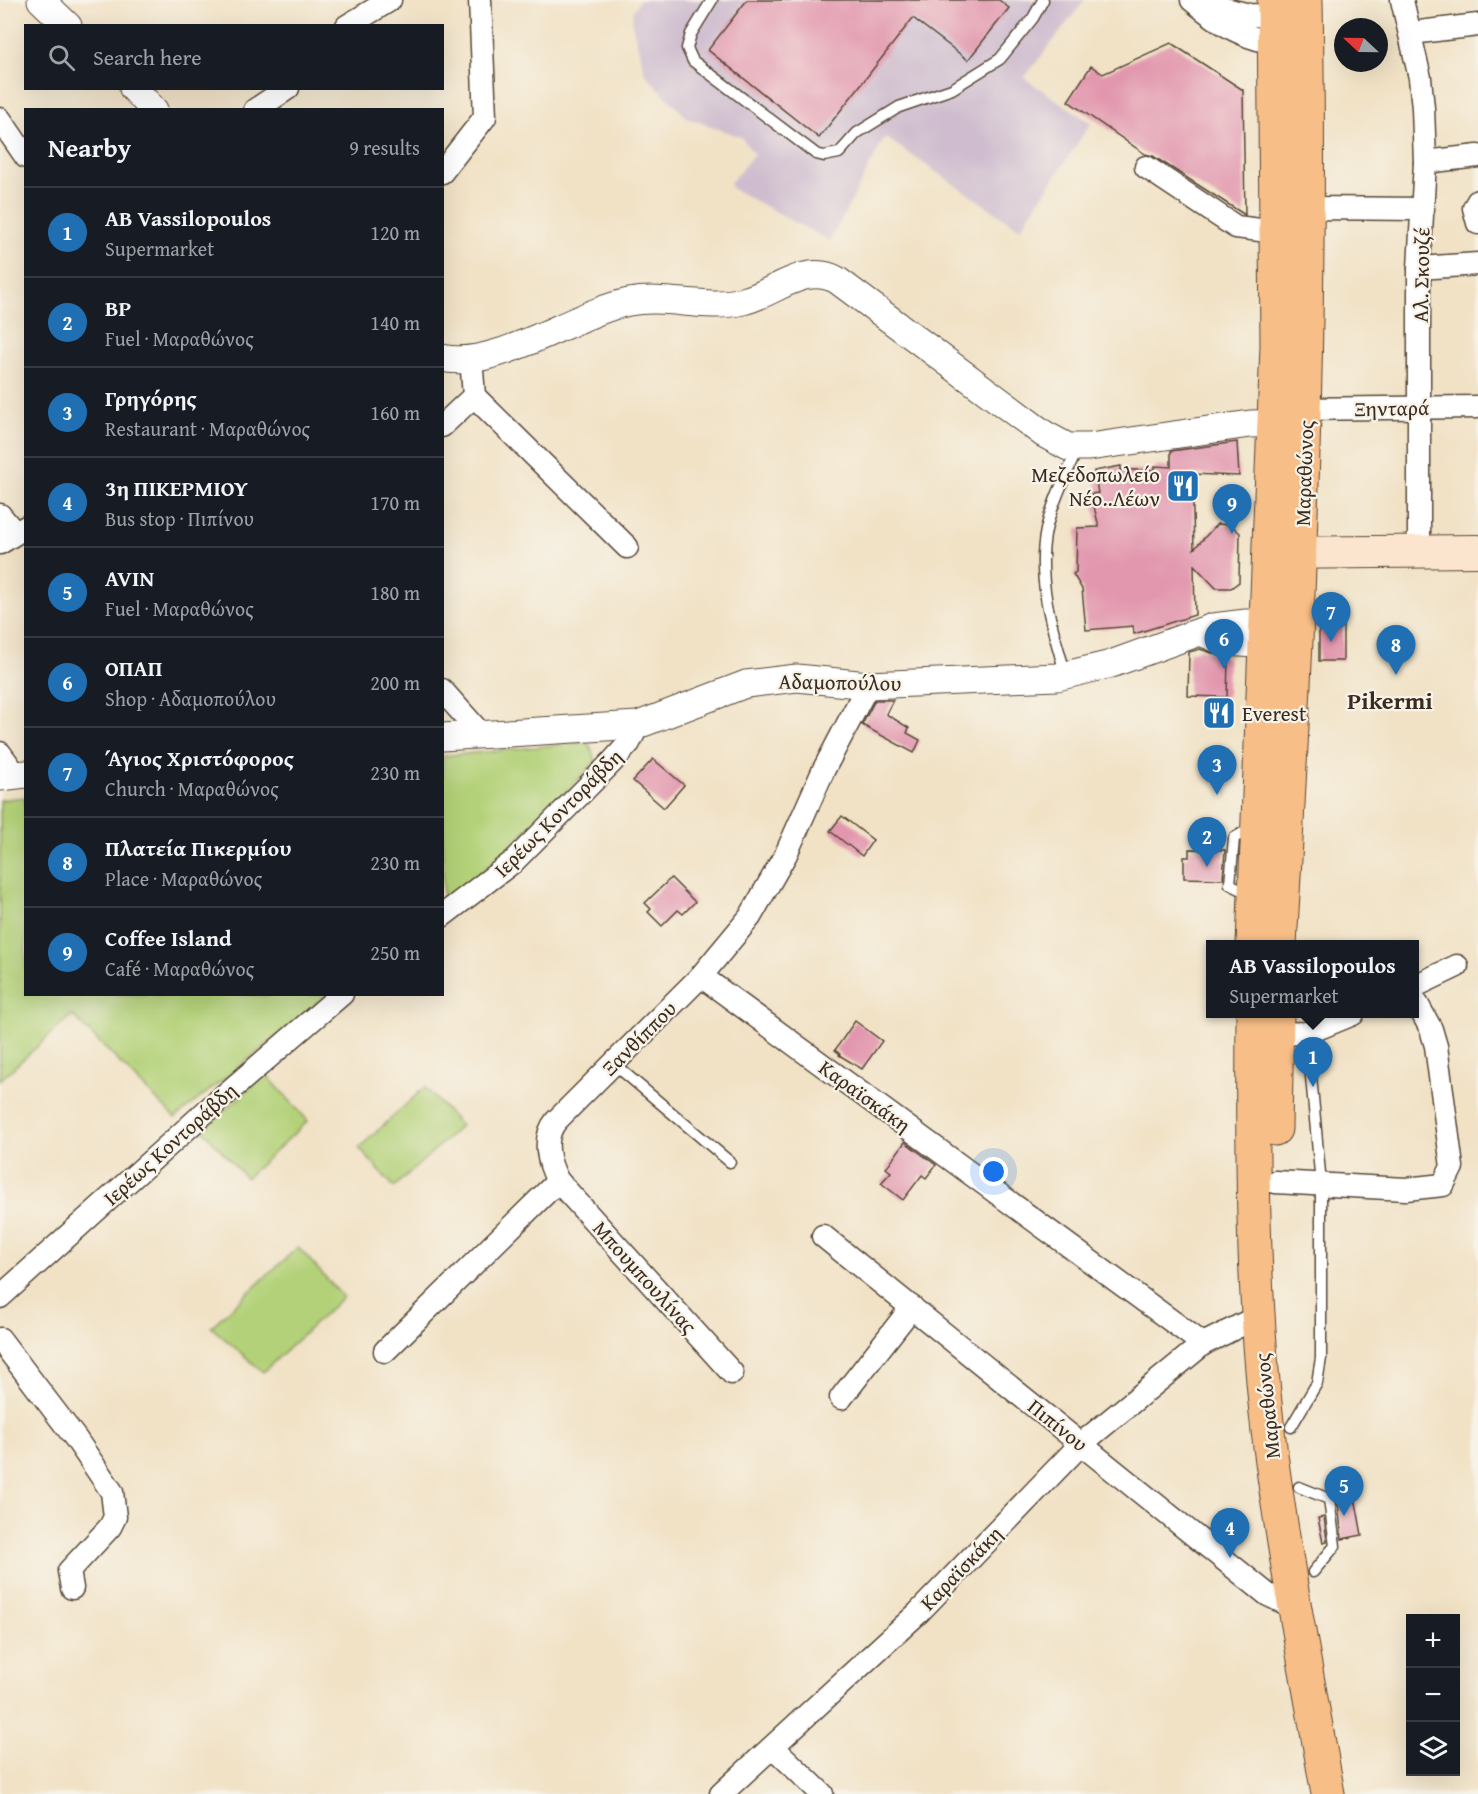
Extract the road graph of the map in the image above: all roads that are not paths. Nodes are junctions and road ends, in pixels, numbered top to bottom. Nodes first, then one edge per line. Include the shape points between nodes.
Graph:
1 (41, 0) edge
2 (390, 0) edge
3 (480, 0) edge
4 (712, 0) edge
5 (1043, 0) edge
6 (1193, 0) edge
7 (1402, 0) edge
8 (1274, 20) edge
9 (1306, 20) edge
10 (66, 24) edge
11 (350, 24) edge
12 (1478, 25) edge
13 (1411, 33) junction
14 (135, 90) edge
15 (285, 90) edge
16 (152, 108) edge
17 (258, 108) edge
18 (0, 119) edge
19 (24, 154) edge
20 (1478, 156) edge
21 (1425, 162) junction
22 (1146, 167) dead end
23 (444, 169) edge
24 (1478, 201) edge
25 (1306, 208) junction
26 (1423, 209) junction
27 (1478, 222) edge
28 (1276, 232) junction
29 (1478, 264) edge
30 (1419, 268) junction
31 (444, 358) edge
32 (471, 358) junction
33 (474, 396) junction
34 (1478, 407) edge
35 (1420, 408) junction
36 (1290, 416) junction
37 (444, 424) edge
38 (1078, 447) junction
39 (0, 515) edge
40 (14, 534) edge
41 (627, 547) dead end
42 (1478, 551) edge
43 (1269, 553) junction
44 (1301, 553) junction
45 (1419, 553) junction
46 (1265, 634) junction
47 (1298, 636) junction
48 (1066, 675) junction
49 (868, 685) junction
50 (444, 692) edge
51 (638, 725) junction
52 (480, 734) junction
53 (444, 737) edge
54 (0, 753) edge
55 (14, 776) edge
56 (444, 914) edge
57 (1253, 940) edge
58 (1280, 940) edge
59 (1457, 966) dead end
60 (701, 976) junction
61 (1419, 984) edge
62 (340, 996) edge
63 (1419, 1007) edge
64 (1320, 1018) edge
65 (1279, 1023) edge
66 (614, 1064) junction
67 (730, 1162) dead end
68 (558, 1181) junction
69 (1275, 1182) junction
70 (1321, 1184) junction
71 (823, 1236) dead end
72 (0, 1297) edge
73 (912, 1307) junction
74 (1259, 1316) junction
75 (0, 1339) edge
76 (1203, 1344) junction
77 (385, 1351) dead end
78 (732, 1373) dead end
79 (841, 1398) dead end
80 (1291, 1427) junction
81 (1081, 1444) junction
82 (72, 1588) dead end
83 (1296, 1608) junction
84 (773, 1747) junction
85 (721, 1794) edge
86 (822, 1794) edge
87 (1328, 1794) edge
88 (1351, 1794) edge

1 - 10 street
2 - 11 street
3 - 23 street via 485,117
4 - 5 lane via 691,34 687,48 693,61 816,154 824,156 838,153 857,133 899,107 952,88 1000,59
6 - 8 street
7 - 13 street, Αλ. Σκουζέ
8 - 9 street
8 - 28 main road, Μαραθώνος
9 - 25 main road, Μαραθώνος
12 - 13 street
13 - 21 street, Αλ. Σκουζέ via 1421,88
14 - 16 street
15 - 17 street
18 - 19 street
20 - 21 street
21 - 26 street, Αλ. Σκουζέ
22 - 28 street via 1236,227
24 - 27 street via 1474,208
25 - 26 street
25 - 36 main road, Μαραθώνος
26 - 30 street, Αλ. Σκουζέ
28 - 36 main road, Μαραθώνος
29 - 30 street
30 - 35 street, Αλ. Σκουζέ
31 - 32 street
32 - 33 street
32 - 38 street via 507,350 615,306 656,300 733,303 820,273 847,287 1051,439
33 - 37 street
33 - 41 street
34 - 35 street, Ξηνταρά
35 - 36 street, Ξηνταρά
35 - 45 street, Αλ. Σκουζέ
36 - 38 street
36 - 43 main road, Μαραθώνος
36 - 44 main road, Μαραθώνος
38 - 48 lane via 1046,529 1042,570
39 - 40 street
42 - 45 main road
43 - 44 main road
43 - 46 main road, Μαραθώνος
44 - 45 main road
44 - 47 main road, Μαραθώνος
46 - 47 street, Αδαμοπούλου
46 - 48 street, Αδαμοπούλου via 1225,642 1203,633
46 - 57 main road, Μαραθώνος
47 - 58 main road, Μαραθώνος
48 - 49 street, Αδαμοπούλου
49 - 51 street, Αδαμοπούλου via 796,678 746,684
49 - 60 street, Ξανθίππου via 764,895
50 - 52 street
51 - 52 street, Αδαμοπούλου
51 - 56 street, Ιερέως Κοντοράβδη via 629,743 540,837
52 - 53 street, Αδαμοπούλου
54 - 55 street
59 - 61 street
60 - 66 street, Ξανθίππου
60 - 76 street, Καραϊσκάκη
62 - 72 street, Ιερέως Κοντοράβδη
63 - 70 street via 1436,1046 1452,1167 1443,1185 1406,1189
64 - 65 street
65 - 69 main road, Μαραθώνος
65 - 70 lane
65 - 74 main road, Μαραθώνος via 1252,1166
66 - 67 lane
66 - 68 street, Ξανθίππου via 551,1127 547,1142
68 - 77 street
68 - 78 street, Μπουμπουλίνας
69 - 70 street
69 - 80 main road, Μαραθώνος
70 - 80 lane via 1320,1371
71 - 73 street, Πιπίνου
73 - 79 street
73 - 81 street, Πιπίνου
74 - 76 street, Καραϊσκάκη
74 - 83 main road, Μαραθώνος via 1268,1431
75 - 82 street via 112,1492 115,1517 69,1571
76 - 81 street, Καραϊσκάκη
80 - 88 main road, Μαραθώνος
81 - 83 street, Πιπίνου via 1268,1594
81 - 84 street, Καραϊσκάκη via 918,1613
83 - 87 main road, Μαραθώνος
84 - 85 street, Καραϊσκάκη
84 - 86 street

